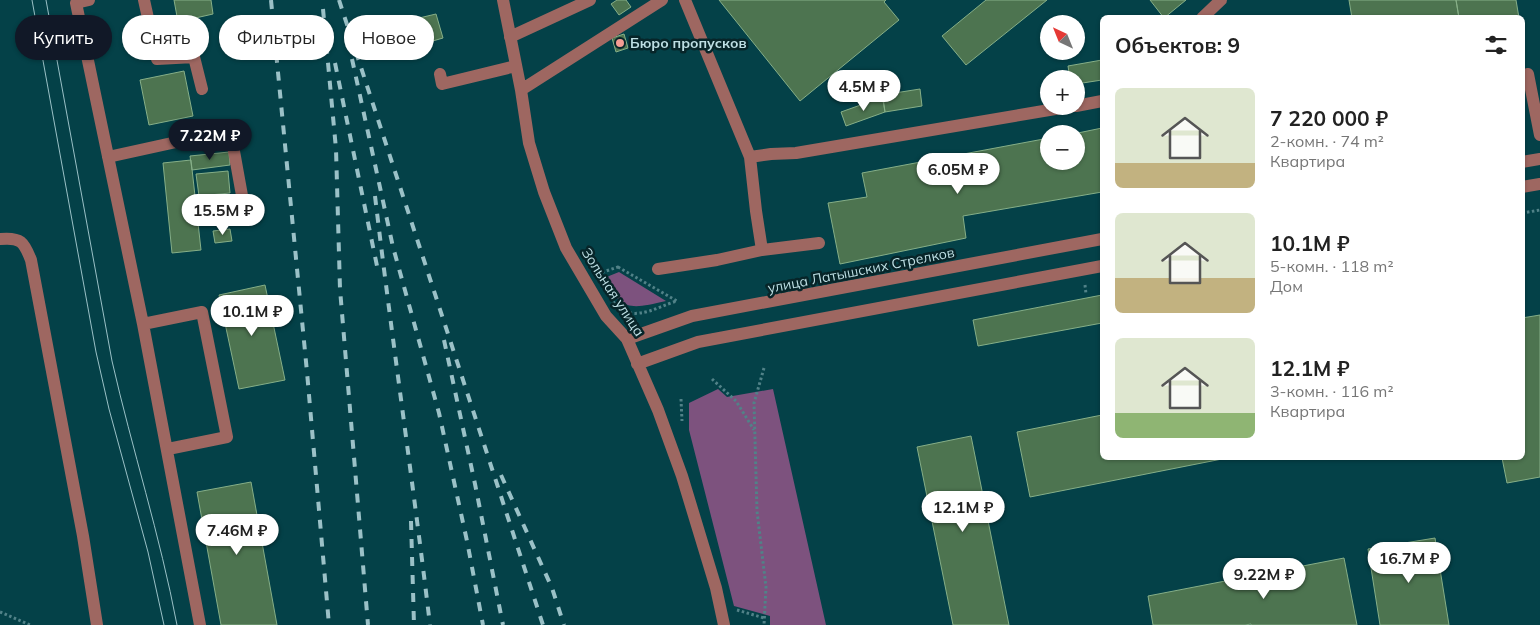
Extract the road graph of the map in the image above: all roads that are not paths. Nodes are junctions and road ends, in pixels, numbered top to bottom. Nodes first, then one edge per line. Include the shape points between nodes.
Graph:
1 (89, 0) edge
2 (144, 0) edge
3 (503, 0) edge
4 (590, 0) edge
5 (662, 0) edge
6 (685, 0) edge
7 (1220, 0) edge
8 (1205, 15) edge
9 (510, 37) junction
10 (516, 66) junction
11 (440, 74) dead end
12 (1528, 74) dead end
13 (202, 90) dead end
14 (521, 90) junction
15 (1100, 101) edge
16 (1085, 104) edge
17 (1040, 112) edge
18 (1540, 135) edge
19 (108, 156) junction
20 (750, 157) junction
21 (1540, 159) edge
22 (1525, 162) edge
23 (1540, 184) edge
24 (1525, 186) edge
25 (243, 201) dead end
26 (0, 239) edge
27 (1100, 239) edge
28 (818, 243) dead end
29 (762, 250) junction
30 (1100, 266) edge
31 (658, 269) dead end
32 (143, 324) junction
33 (628, 339) junction
34 (637, 364) junction
35 (168, 449) junction
36 (97, 625) edge
37 (200, 625) edge
38 (724, 625) edge

1 - 19 street via 76,3
2 - 13 street via 158,60 194,57
3 - 9 street, Зольная улица
4 - 9 street
5 - 14 street
6 - 20 street
7 - 8 street
9 - 10 street, Зольная улица
10 - 11 street via 442,84
10 - 14 street, Зольная улица
12 - 18 street
14 - 33 street, Зольная улица via 529,143 566,248 606,316
15 - 16 street
17 - 20 street via 796,153
19 - 25 street via 222,132 232,140
19 - 32 street
20 - 29 street
21 - 22 street
23 - 24 street
26 - 36 street via 13,238 25,245 31,260
27 - 33 street, улица Латышских Стрелков via 692,316
28 - 29 street
29 - 31 street
30 - 34 street via 698,342
32 - 35 street
32 - 35 street via 202,312 227,436
33 - 34 street, Зольная улица
34 - 38 street, Зольная улица via 676,455
35 - 37 street

